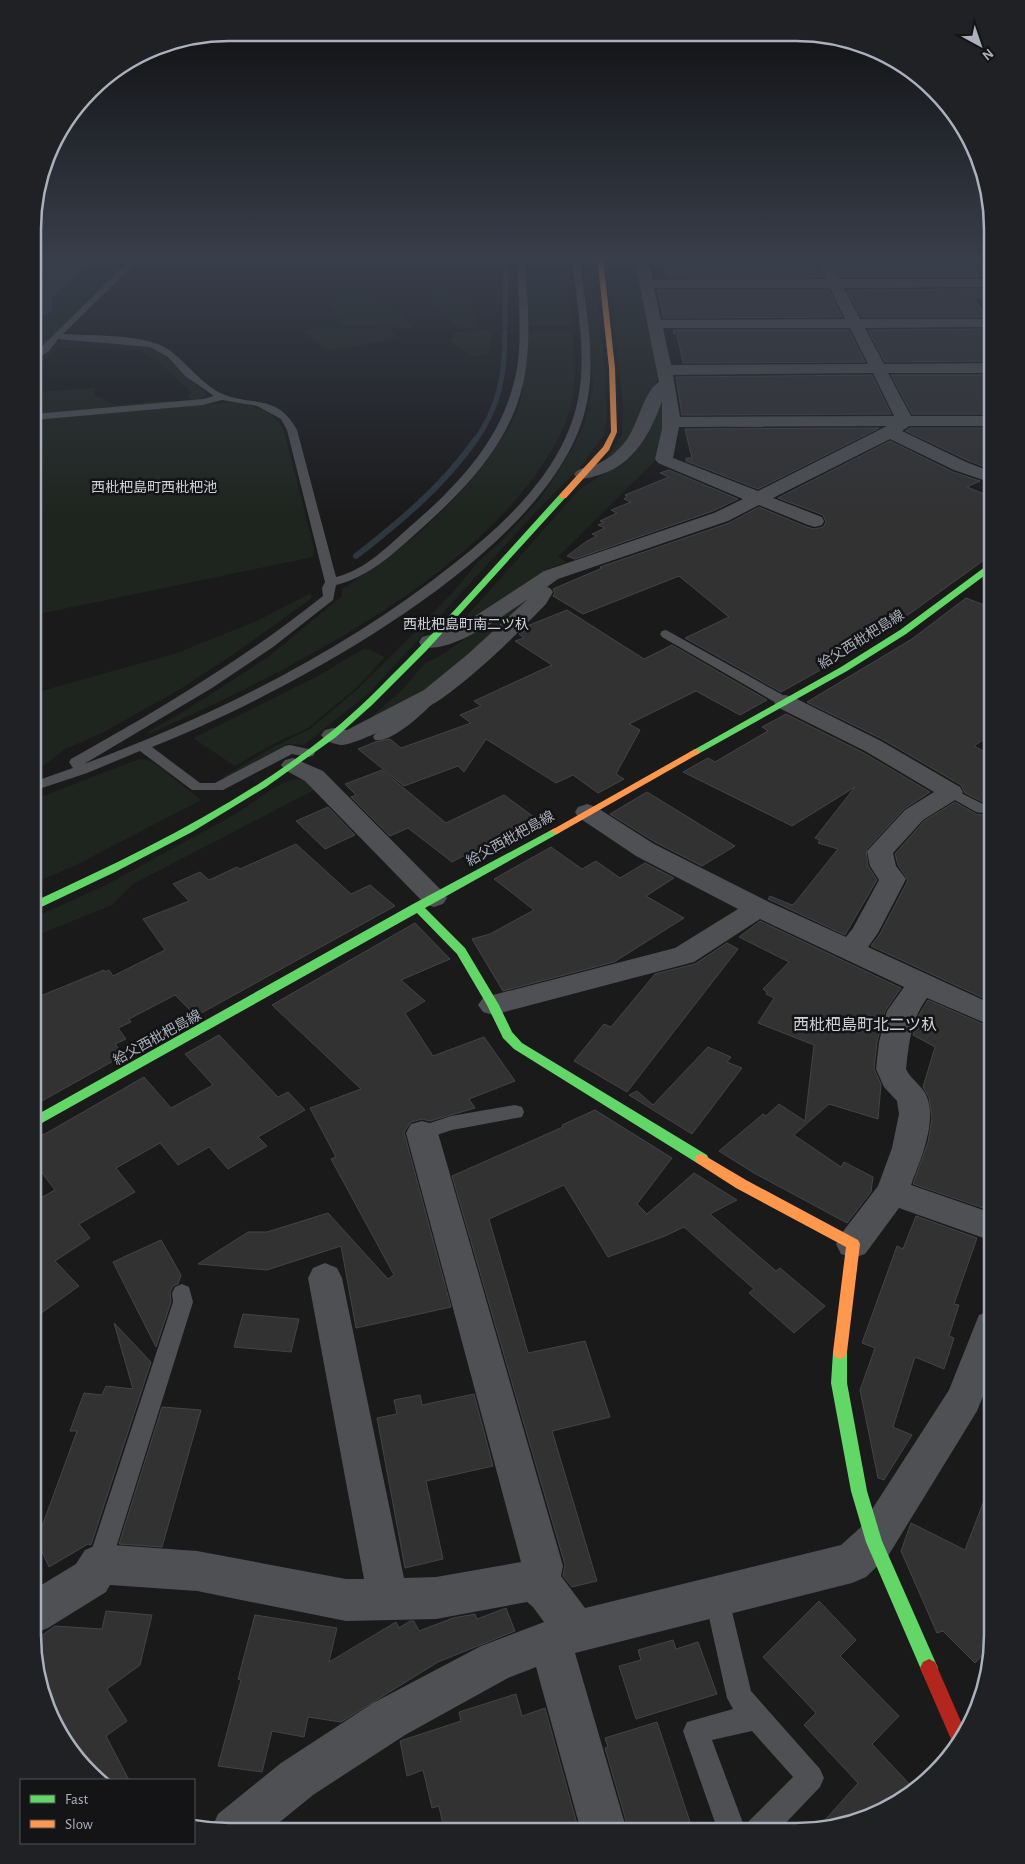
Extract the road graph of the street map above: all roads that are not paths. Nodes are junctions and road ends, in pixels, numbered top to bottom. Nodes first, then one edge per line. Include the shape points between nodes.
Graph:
1 (50, 344) edge
2 (145, 344) edge
3 (522, 344) edge
4 (583, 344) edge
5 (610, 344) edge
6 (659, 344) edge
7 (865, 344) edge
8 (41, 353) edge
9 (878, 368) junction
10 (984, 368) edge
11 (666, 377) junction
12 (222, 397) junction
13 (41, 416) edge
14 (984, 420) edge
15 (905, 421) junction
16 (673, 422) junction
17 (890, 432) junction
18 (583, 474) junction
19 (984, 475) edge
20 (759, 498) junction
21 (815, 520) dead end
22 (984, 572) edge
23 (547, 577) junction
24 (330, 582) junction
25 (666, 634) dead end
26 (430, 642) junction
27 (432, 695) junction
28 (785, 702) junction
29 (333, 735) junction
30 (380, 737) dead end
31 (142, 746) junction
32 (300, 759) junction
33 (82, 770) junction
34 (41, 785) edge
35 (951, 792) junction
36 (984, 808) edge
37 (586, 812) junction
38 (41, 903) edge
39 (425, 903) junction
40 (759, 908) junction
41 (850, 951) junction
42 (921, 984) junction
43 (493, 1005) junction
44 (984, 1012) edge
45 (515, 1112) dead end
46 (41, 1119) edge
47 (422, 1133) joint
48 (892, 1192) junction
49 (984, 1224) edge
50 (853, 1244) junction
51 (325, 1278) dead end
52 (182, 1293) dead end
53 (984, 1347) edge
54 (874, 1542) junction
55 (99, 1564) junction
56 (539, 1585) junction
57 (716, 1595) junction
58 (388, 1599) junction
59 (41, 1608) edge
60 (563, 1636) junction
61 (757, 1717) junction
62 (956, 1732) edge
63 (243, 1823) edge
64 (602, 1823) edge
65 (729, 1823) edge
66 (767, 1823) edge

1 - 8 lane
2 - 12 lane via 162,349 188,374
3 - 24 lane via 520,382 511,410 495,443 476,470 406,537 370,565 342,581
4 - 31 lane via 584,394 564,450 533,497 487,543 435,587 342,648 280,682
5 - 18 street via 614,432 606,448
6 - 11 street
7 - 9 street
9 - 10 street
9 - 11 street
9 - 15 street
11 - 16 street
11 - 18 street via 644,428 631,447 599,471
12 - 13 lane via 202,402
12 - 24 lane via 259,404 274,410 289,422
14 - 15 street
15 - 16 street
15 - 17 street
16 - 20 street via 664,459
17 - 19 street
17 - 20 street
18 - 26 street
20 - 21 street
20 - 23 street via 721,517
22 - 28 street, 給父西枇杷島線 via 903,632
23 - 26 street via 479,622 452,636
23 - 27 street via 555,581 538,597 539,600
24 - 33 lane via 329,597 290,629 166,713 76,762
25 - 28 lane
26 - 29 street
27 - 29 street via 355,735 342,738
27 - 30 lane via 415,714
28 - 35 street via 873,746
28 - 37 street, 給父西枇杷島線
29 - 32 street
31 - 32 lane via 197,787 208,788 218,787 290,749
31 - 33 lane
32 - 38 street via 218,814 139,857
32 - 39 street
33 - 34 lane
35 - 36 lane
35 - 41 street via 914,815 880,851 880,862 893,879 864,933
37 - 39 street, 給父西枇杷島線
37 - 40 street via 645,850
39 - 43 street via 461,952
39 - 46 street, 給父西枇杷島線
40 - 41 street
40 - 43 street via 684,955
41 - 42 street
42 - 44 street
42 - 48 street via 902,1011 894,1042 891,1069 895,1080 912,1096 915,1114 908,1148
43 - 50 street via 507,1035 518,1046 741,1184
45 - 47 lane via 451,1123
47 - 56 street via 543,1566
48 - 49 street
48 - 50 street
50 - 54 street via 840,1338 839,1383 859,1491
51 - 58 street
52 - 55 lane via 184,1302
53 - 54 street via 964,1399
54 - 57 street via 852,1563
54 - 62 street
55 - 58 street via 197,1571 346,1600
55 - 59 street via 91,1578
56 - 58 street via 533,1580 436,1598
56 - 60 street via 548,1592
57 - 60 street
57 - 61 lane via 740,1698
60 - 63 street via 496,1661 390,1720 297,1779
60 - 64 street
61 - 65 lane via 696,1731
61 - 66 lane via 811,1778

